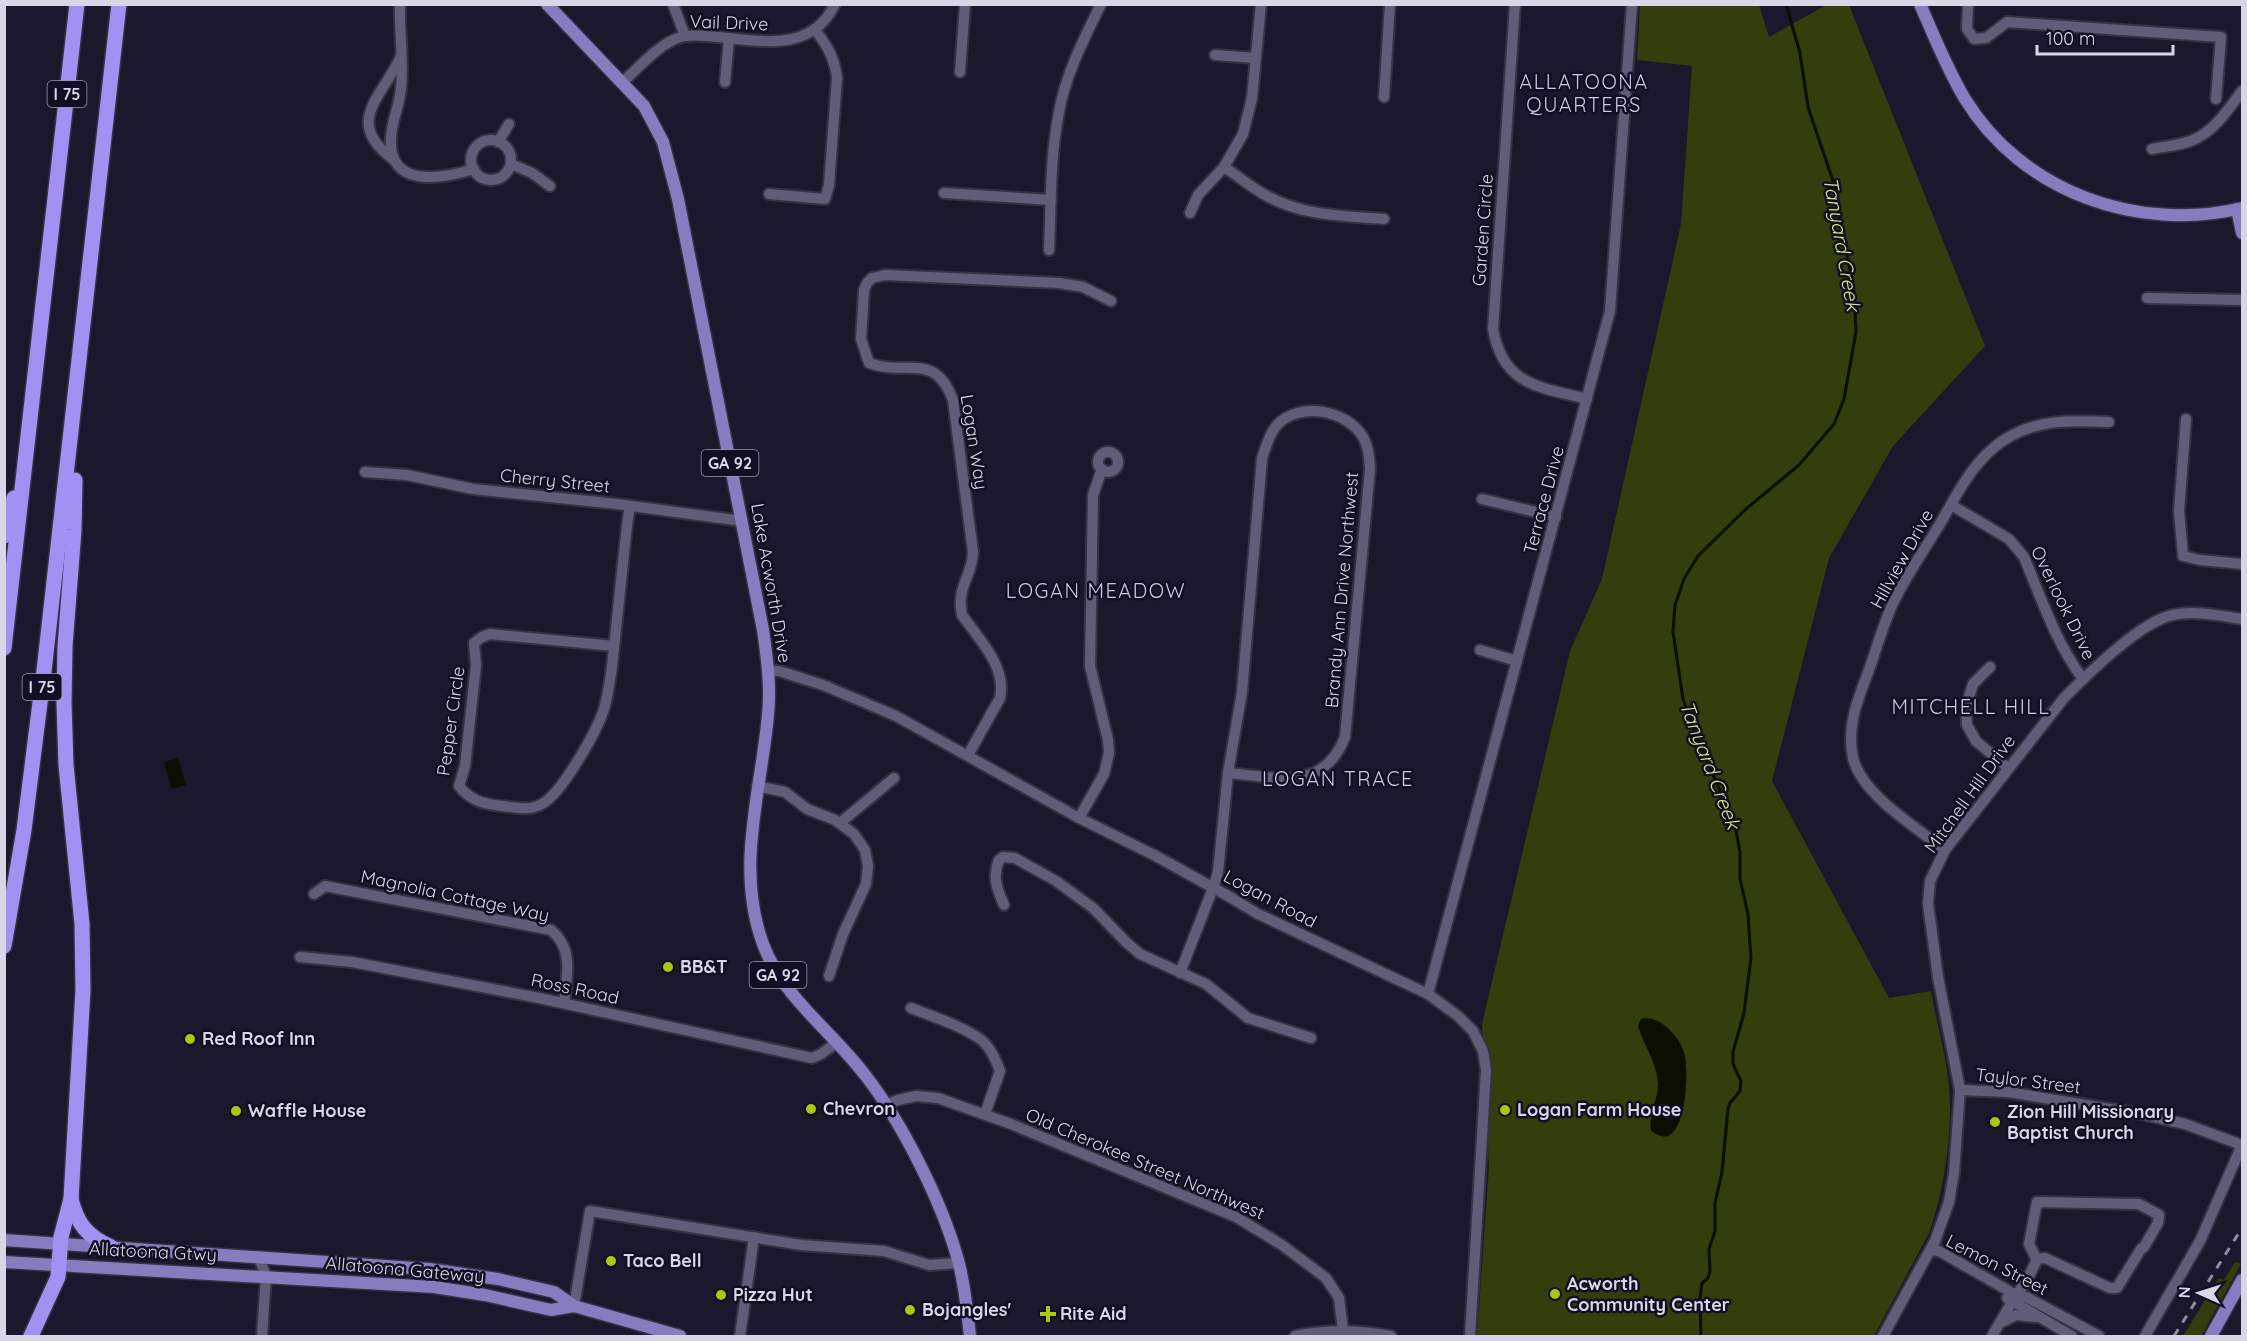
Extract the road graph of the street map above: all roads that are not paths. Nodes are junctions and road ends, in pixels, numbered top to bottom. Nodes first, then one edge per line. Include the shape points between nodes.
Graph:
1 (77, 4) edge
2 (120, 4) edge
3 (548, 4) edge
4 (673, 4) edge
5 (835, 4) edge
6 (965, 4) edge
7 (1101, 4) edge
8 (1261, 4) edge
9 (1390, 4) edge
10 (1515, 4) edge
11 (1632, 4) edge
12 (1920, 4) edge
13 (1968, 4) edge
14 (402, 6) edge
15 (815, 30) junction
16 (685, 36) junction
17 (729, 38) junction
18 (402, 54) junction
19 (1215, 55) dead end
20 (1255, 58) junction
21 (960, 72) dead end
22 (623, 82) junction
23 (725, 82) dead end
24 (2242, 91) edge
25 (1384, 97) dead end
26 (2216, 99) dead end
27 (509, 124) dead end
28 (498, 142) junction
29 (2152, 149) dead end
30 (395, 160) junction
31 (511, 164) junction
32 (1224, 167) junction
33 (474, 170) junction
34 (550, 186) dead end
35 (944, 193) dead end
36 (769, 194) dead end
37 (1051, 200) junction
38 (2240, 208) edge
39 (1190, 213) dead end
40 (1384, 219) dead end
41 (2242, 233) edge
42 (1049, 250) dead end
43 (2147, 298) dead end
44 (2242, 300) edge
45 (1111, 301) dead end
46 (1587, 399) junction
47 (2186, 418) dead end
48 (2109, 422) dead end
49 (72, 426) junction
50 (1102, 470) dead end
51 (24, 472) junction
52 (365, 472) dead end
53 (1482, 499) dead end
54 (1951, 505) junction
55 (630, 506) junction
56 (1556, 517) junction
57 (742, 521) junction
58 (4, 536) edge
59 (2242, 564) edge
60 (2242, 619) edge
61 (614, 646) junction
62 (4, 648) edge
63 (1480, 650) dead end
64 (1517, 661) junction
65 (1990, 667) dead end
66 (769, 671) junction
67 (2083, 679) junction
68 (968, 755) junction
69 (2008, 768) junction
70 (1228, 773) junction
71 (894, 778) dead end
72 (757, 786) junction
73 (1079, 818) junction
74 (840, 823) junction
75 (1945, 850) junction
76 (1213, 888) junction
77 (314, 894) dead end
78 (1004, 905) dead end
79 (4, 946) edge
80 (300, 957) dead end
81 (1180, 973) junction
82 (829, 976) dead end
83 (1428, 994) junction
84 (564, 1003) junction
85 (912, 1008) dead end
86 (1311, 1038) dead end
87 (836, 1043) junction
88 (1960, 1090) junction
89 (886, 1105) junction
90 (984, 1114) junction
91 (2242, 1145) edge
92 (71, 1199) junction
93 (754, 1237) junction
94 (4, 1240) edge
95 (60, 1244) junction
96 (111, 1247) junction
97 (1931, 1250) junction
98 (259, 1258) junction
99 (2036, 1259) junction
100 (4, 1262) edge
101 (959, 1263) junction
102 (59, 1264) junction
103 (245, 1275) joint
104 (266, 1276) junction
105 (2242, 1280) edge
106 (2014, 1298) junction
107 (574, 1306) junction
108 (968, 1316) junction
109 (2036, 1317) junction
110 (2000, 1323) junction
111 (1343, 1330) junction
112 (31, 1336) edge
113 (262, 1336) edge
114 (680, 1336) edge
115 (740, 1336) edge
116 (964, 1336) edge
117 (970, 1336) edge
118 (1295, 1336) edge
119 (1391, 1336) edge
120 (1470, 1336) edge
121 (1883, 1336) edge
122 (1992, 1336) edge
123 (2072, 1336) edge
124 (2099, 1336) edge
125 (2145, 1336) edge
126 (2211, 1336) edge

1 - 51 highway, I 75
2 - 49 highway, I 75
3 - 22 main road, Lake Acworth Drive / GA 92
4 - 16 street
5 - 15 street
6 - 21 street
7 - 37 street via 1077,55 1059,110
8 - 20 street
9 - 25 street
10 - 46 street, Garden Circle via 1495,341 1504,363 1522,380
11 - 46 street, Terrace Drive via 1610,311
12 - 38 main road via 1965,99 1982,123 2046,179 2081,197 2138,213 2183,216
13 - 26 street via 1967,29 1974,39 1986,38 2007,22 2221,37
14 - 18 street
15 - 17 street, Vail Drive via 782,41
15 - 36 street via 831,53 837,78 825,200
16 - 17 street, Vail Drive
16 - 22 street, Vail Drive via 653,54
17 - 23 street
18 - 30 street via 401,91 390,149
18 - 30 street via 370,107 368,120 379,148
19 - 20 street
20 - 32 street via 1248,117
22 - 57 main road, Lake Acworth Drive / GA 92 via 652,119 670,165
24 - 29 street via 2198,138
27 - 28 street
28 - 31 street via 510,152
28 - 33 street via 489,140 478,145 472,158
30 - 33 street via 414,177 439,178
31 - 33 street via 505,175 490,180
31 - 34 street
32 - 39 street via 1198,195
32 - 40 street via 1293,208
35 - 37 street
37 - 42 street
38 - 41 main road
43 - 44 street
45 - 68 street, Logan Way via 1083,287 1059,283 885,274 872,278 864,290 861,339 869,363 883,368 920,367 931,371 941,377 953,400 973,552 961,591 962,615 998,667 1002,688
46 - 56 street, Terrace Drive
47 - 59 street via 2179,511 2183,556
48 - 54 street, Hillview Drive via 2056,421 2016,433 1978,463
49 - 79 highway, I 75 via 24,830
49 - 92 highway via 74,530 64,713 82,924 83,990
50 - 73 street via 1093,495 1090,655 1109,753 1104,774
51 - 58 highway
51 - 62 highway, I 75
52 - 55 street, Cherry Street
53 - 56 street
54 - 67 street, Overlook Drive via 2017,546 2060,642
54 - 75 street, Hillview Drive via 1890,609 1851,727 1853,759 1862,780 1877,797
55 - 57 street, Cherry Street
55 - 61 street, Pepper Circle
56 - 64 street, Terrace Drive
57 - 66 main road, Lake Acworth Drive / GA 92
60 - 67 street, Mitchell Hill Drive via 2196,613 2163,618 2144,627
61 - 61 street, Pepper Circle via 609,687 599,722 550,798 527,809 472,800 465,795 459,786 465,766 476,665 474,643 490,634
63 - 64 street
64 - 83 street, Terrace Drive
65 - 69 street via 1973,684 1966,707 1967,725 1976,741
66 - 68 street, Logan Road via 812,681 870,704
66 - 72 main road, Lake Acworth Drive / GA 92 via 768,714
67 - 69 street, Mitchell Hill Drive
68 - 73 street, Logan Road
69 - 75 street, Mitchell Hill Drive
70 - 70 street, Brandy Ann Drive Northwest via 1242,692 1262,458 1278,423 1291,416 1319,411 1336,414 1362,435 1370,469 1345,737 1330,763 1308,777
70 - 76 street, Brandy Ann Drive Northwest
71 - 74 street
72 - 74 street via 785,792 807,809
72 - 87 main road, Lake Acworth Drive / GA 92 via 749,849 754,910 762,942 781,979
73 - 76 street, Logan Road
74 - 82 street via 860,841 868,866 866,885
75 - 88 street, Mitchell Hill Drive via 1930,881 1929,914
76 - 81 street, Brandy Ann Drive Northwest
76 - 83 street, Logan Road via 1258,914
77 - 84 street, Magnolia Cottage Way via 325,886 550,930 561,939 567,954
78 - 81 street via 995,873 999,860 1009,856 1079,897 1140,954
80 - 84 street, Ross Road via 352,962
81 - 86 street via 1206,984 1248,1018
83 - 120 street, Logan Road via 1473,1031 1486,1070
84 - 87 street, Ross Road via 812,1058
85 - 90 street via 982,1040 995,1058 1000,1071
87 - 89 main road, Lake Acworth Drive / GA 92 via 865,1074
88 - 91 street, Taylor Street via 2008,1092 2141,1114 2185,1124
88 - 97 street, Taylor Street via 1949,1202
89 - 90 street, Old Cherokee Street Northwest via 926,1096
89 - 101 main road, Lake Acworth Drive / GA 92 via 927,1180
90 - 111 street, Old Cherokee Street Northwest via 1253,1226 1332,1285 1339,1298
91 - 125 street via 2200,1241
92 - 95 highway
92 - 96 highway via 85,1231
93 - 101 street via 884,1251 929,1265
93 - 107 street via 590,1210
93 - 115 street
94 - 95 main road
95 - 96 main road
95 - 102 highway
96 - 98 main road
97 - 106 street, Lemon Street via 1939,1251
97 - 121 street, Taylor Street
98 - 104 street
98 - 107 main road, Allatoona Gateway via 429,1269 498,1279 554,1292
99 - 99 street via 2029,1244 2037,1202 2139,1204 2159,1215 2158,1223 2117,1288 2109,1288 2045,1258
99 - 106 street
100 - 102 main road, Allatoona Gtwy
101 - 108 main road, Lake Acworth Drive / GA 92
102 - 103 main road, Allatoona Gtwy
102 - 112 highway via 58,1277
103 - 104 main road, Allatoona Gateway
104 - 107 main road, Allatoona Gateway via 450,1288 551,1310
104 - 113 street
105 - 126 main road
106 - 109 street, Lemon Street
106 - 110 street
106 - 124 street, Lemon Street via 2026,1298
107 - 114 main road
108 - 116 main road
108 - 117 main road, Lake Acworth Drive / GA 92
109 - 110 street via 2016,1316
109 - 123 street, Lemon Street
110 - 122 street
111 - 118 street
111 - 119 street

